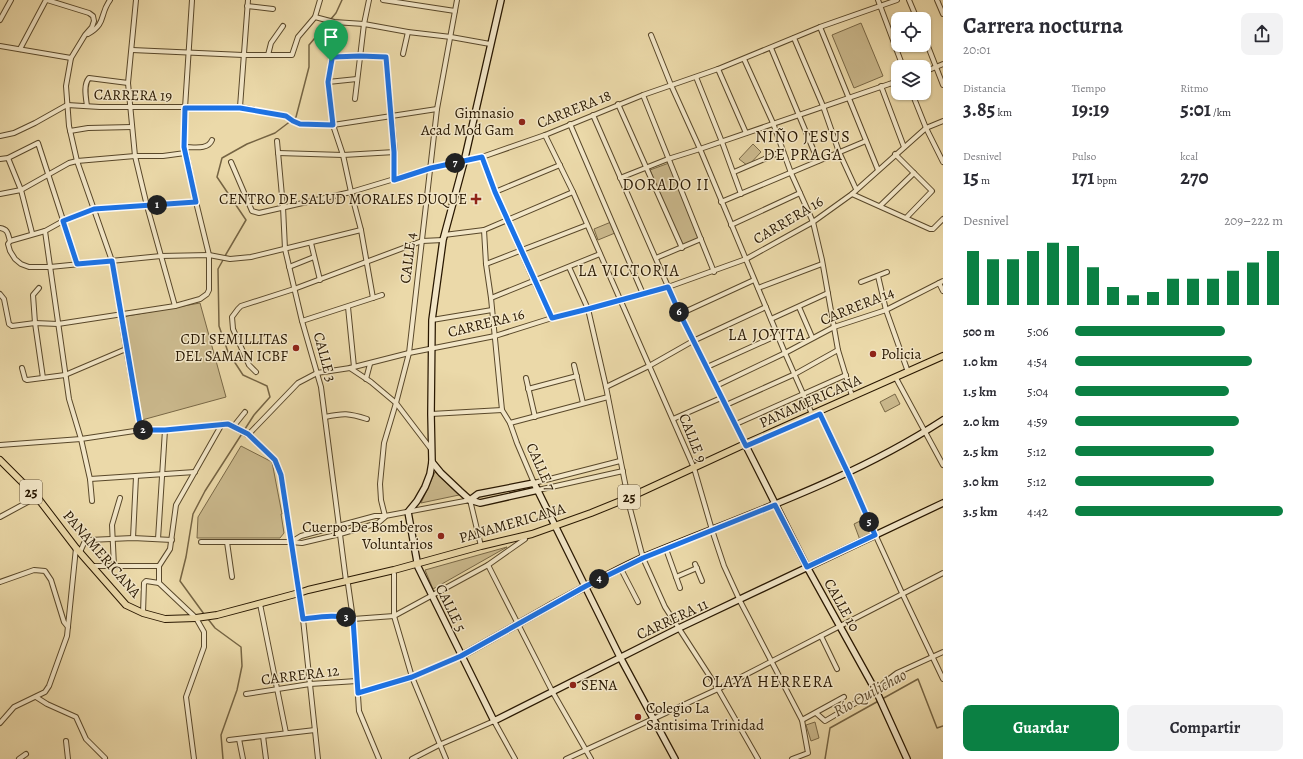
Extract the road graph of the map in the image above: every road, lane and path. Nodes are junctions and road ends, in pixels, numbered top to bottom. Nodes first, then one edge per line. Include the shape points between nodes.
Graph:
1 (11, 0) edge
2 (46, 0) edge
3 (110, 0) edge
4 (136, 0) edge
5 (192, 0) edge
6 (248, 0) edge
7 (320, 0) edge
8 (369, 0) edge
9 (383, 0) edge
10 (457, 0) edge
11 (501, 0) edge
12 (878, 0) edge
13 (898, 0) edge
14 (909, 0) edge
15 (937, 0) edge
16 (393, 1) edge
17 (247, 6) junction
18 (880, 6) junction
19 (273, 9) dead end
20 (455, 11) junction
21 (914, 12) edge
22 (943, 14) edge
23 (316, 18) junction
24 (0, 20) edge
25 (364, 24) junction
26 (283, 26) dead end
27 (820, 27) junction
28 (408, 32) junction
29 (85, 35) junction
30 (651, 35) dead end
31 (450, 37) junction
32 (794, 38) junction
33 (490, 44) junction
34 (0, 46) edge
35 (771, 48) junction
36 (20, 50) junction
37 (132, 50) junction
38 (188, 52) junction
39 (930, 52) edge
40 (243, 54) junction
41 (403, 54) dead end
42 (268, 55) junction
43 (360, 56) junction
44 (71, 58) junction
45 (744, 59) junction
46 (900, 60) edge
47 (943, 64) edge
48 (936, 67) junction
49 (718, 69) junction
50 (931, 69) edge
51 (696, 77) junction
52 (357, 79) junction
53 (128, 82) junction
54 (328, 82) junction
55 (891, 83) edge
56 (671, 85) junction
57 (943, 85) edge
58 (881, 86) junction
59 (643, 94) junction
60 (848, 98) junction
61 (356, 99) dead end
62 (915, 100) edge
63 (618, 104) junction
64 (68, 105) junction
65 (87, 106) junction
66 (823, 106) junction
67 (131, 107) junction
68 (185, 108) junction
69 (240, 108) junction
70 (437, 109) junction
71 (799, 114) junction
72 (593, 115) junction
73 (392, 116) junction
74 (943, 122) edge
75 (773, 123) junction
76 (570, 124) junction
77 (333, 125) junction
78 (132, 127) junction
79 (926, 128) junction
80 (70, 131) junction
81 (746, 133) junction
82 (545, 135) junction
83 (0, 136) edge
84 (212, 140) dead end
85 (277, 141) dead end
86 (866, 141) junction
87 (722, 142) junction
88 (184, 147) junction
89 (904, 147) junction
90 (700, 149) junction
91 (783, 151) junction
92 (394, 152) junction
93 (839, 152) junction
94 (185, 153) junction
95 (278, 153) junction
96 (895, 154) junction
97 (343, 155) junction
98 (135, 156) junction
99 (482, 157) junction
100 (8, 158) junction
101 (0, 159) edge
102 (668, 159) junction
103 (77, 161) junction
104 (818, 161) junction
105 (231, 162) dead end
106 (464, 162) junction
107 (943, 162) edge
108 (560, 165) junction
109 (431, 168) junction
110 (646, 168) junction
111 (878, 170) junction
112 (734, 172) junction
113 (791, 173) junction
114 (914, 173) junction
115 (48, 175) junction
116 (620, 178) junction
117 (394, 180) junction
118 (856, 189) junction
119 (21, 190) junction
120 (351, 192) junction
121 (495, 192) junction
122 (573, 192) junction
123 (800, 193) junction
124 (0, 194) edge
125 (742, 194) junction
126 (852, 194) junction
127 (196, 202) junction
128 (721, 202) junction
129 (147, 206) junction
130 (880, 206) junction
131 (284, 207) junction
132 (94, 209) junction
133 (906, 218) junction
134 (943, 219) edge
135 (508, 220) junction
136 (63, 221) junction
137 (813, 222) junction
138 (587, 225) junction
139 (731, 225) junction
140 (0, 228) edge
141 (361, 230) junction
142 (484, 230) junction
143 (45, 231) junction
144 (32, 234) junction
145 (444, 238) junction
146 (701, 239) junction
147 (10, 241) junction
148 (422, 241) junction
149 (311, 243) junction
150 (682, 248) junction
151 (285, 249) junction
152 (521, 251) junction
153 (600, 254) junction
154 (161, 256) junction
155 (212, 256) junction
156 (314, 257) junction
157 (656, 258) junction
158 (746, 259) junction
159 (112, 261) junction
160 (367, 263) junction
161 (77, 264) junction
162 (486, 264) junction
163 (822, 264) junction
164 (50, 267) junction
165 (289, 267) junction
166 (570, 267) junction
167 (714, 272) junction
168 (887, 272) dead end
169 (878, 276) junction
170 (320, 280) junction
171 (754, 280) junction
172 (534, 281) junction
173 (861, 282) dead end
174 (941, 282) edge
175 (668, 287) junction
176 (39, 288) dead end
177 (758, 288) junction
178 (294, 289) junction
179 (943, 290) edge
180 (828, 293) junction
181 (0, 294) edge
182 (643, 294) junction
183 (382, 295) dead end
184 (373, 298) junction
185 (491, 298) junction
186 (619, 300) junction
187 (175, 306) junction
188 (799, 306) junction
189 (348, 307) junction
190 (766, 307) junction
191 (588, 309) junction
192 (492, 310) junction
193 (886, 310) junction
194 (680, 314) junction
195 (120, 315) junction
196 (552, 318) junction
197 (302, 320) junction
198 (432, 320) junction
199 (771, 320) junction
200 (35, 323) junction
201 (58, 324) junction
202 (834, 327) junction
203 (495, 336) junction
204 (778, 336) junction
205 (812, 338) junction
206 (693, 341) junction
207 (126, 349) junction
208 (431, 349) junction
209 (838, 350) junction
210 (409, 353) junction
211 (785, 353) junction
212 (943, 356) edge
213 (943, 359) edge
214 (370, 364) junction
215 (574, 365) dead end
216 (649, 366) junction
217 (707, 367) junction
218 (22, 368) dead end
219 (352, 368) junction
220 (256, 372) dead end
221 (908, 372) junction
222 (317, 373) junction
223 (795, 374) junction
224 (66, 375) junction
225 (846, 375) junction
226 (577, 376) junction
227 (43, 378) junction
228 (526, 378) dead end
229 (366, 379) junction
230 (897, 380) junction
231 (716, 386) junction
232 (606, 387) junction
233 (528, 389) junction
234 (804, 394) junction
235 (852, 396) junction
236 (608, 397) junction
237 (721, 398) junction
238 (396, 403) junction
239 (583, 403) junction
240 (726, 405) junction
241 (502, 410) junction
242 (245, 412) dead end
243 (431, 414) junction
244 (812, 414) junction
245 (820, 414) junction
246 (325, 417) junction
247 (535, 417) junction
248 (367, 419) dead end
249 (673, 420) junction
250 (943, 420) edge
251 (510, 423) junction
252 (222, 424) junction
253 (736, 424) junction
254 (233, 427) junction
255 (141, 430) junction
256 (165, 430) junction
257 (925, 432) junction
258 (246, 434) junction
259 (82, 439) junction
260 (0, 445) edge
261 (746, 445) junction
262 (431, 449) junction
263 (0, 460) edge
264 (620, 461) junction
265 (432, 462) junction
266 (943, 465) edge
267 (694, 470) junction
268 (623, 471) junction
269 (195, 472) junction
270 (848, 473) junction
271 (161, 475) junction
272 (136, 477) junction
273 (90, 479) junction
274 (534, 483) junction
275 (538, 490) junction
276 (37, 497) junction
277 (120, 498) dead end
278 (470, 500) junction
279 (628, 500) junction
280 (92, 501) dead end
281 (943, 503) edge
282 (775, 505) junction
283 (408, 512) junction
284 (385, 516) junction
285 (0, 517) edge
286 (339, 526) junction
287 (556, 528) junction
288 (712, 530) junction
289 (340, 534) junction
290 (875, 535) junction
291 (133, 538) junction
292 (112, 539) junction
293 (158, 539) junction
294 (525, 539) junction
295 (172, 540) junction
296 (201, 542) dead end
297 (227, 542) junction
298 (291, 542) junction
299 (481, 546) junction
300 (666, 548) junction
301 (78, 550) junction
302 (643, 558) junction
303 (488, 565) junction
304 (92, 566) junction
305 (114, 566) junction
306 (160, 566) junction
307 (418, 566) junction
308 (807, 567) junction
309 (621, 569) junction
310 (943, 573) edge
311 (394, 574) junction
312 (232, 577) dead end
313 (676, 577) junction
314 (702, 581) dead end
315 (0, 582) edge
316 (347, 582) junction
317 (159, 583) junction
318 (586, 586) junction
319 (680, 588) dead end
320 (299, 593) junction
321 (902, 594) junction
322 (431, 595) junction
323 (740, 600) junction
324 (638, 602) dead end
325 (260, 604) junction
326 (143, 613) junction
327 (394, 616) junction
328 (198, 618) junction
329 (303, 619) junction
330 (353, 619) junction
331 (519, 624) junction
332 (841, 626) junction
333 (68, 627) junction
334 (679, 628) junction
335 (821, 636) junction
336 (943, 652) edge
337 (461, 656) junction
338 (620, 657) junction
339 (932, 658) junction
340 (771, 662) junction
341 (837, 669) dead end
342 (412, 677) junction
343 (943, 679) edge
344 (357, 681) junction
345 (310, 684) junction
346 (278, 689) junction
347 (718, 689) junction
348 (552, 691) junction
349 (358, 693) junction
350 (877, 693) junction
351 (246, 694) dead end
352 (36, 697) junction
353 (844, 697) dead end
354 (816, 713) junction
355 (654, 720) junction
356 (802, 720) junction
357 (494, 721) junction
358 (0, 723) edge
359 (315, 730) junction
360 (286, 732) junction
361 (263, 736) junction
362 (239, 739) junction
363 (229, 740) dead end
364 (66, 741) dead end
365 (439, 745) junction
366 (586, 750) junction
367 (26, 754) dead end
368 (105, 758) dead end
369 (19, 759) edge
370 (68, 759) edge
371 (194, 759) edge
372 (243, 759) edge
373 (266, 759) edge
374 (318, 759) edge
375 (379, 759) edge
376 (412, 759) edge
377 (446, 759) edge
378 (516, 759) edge
379 (566, 759) edge
380 (591, 759) edge
381 (675, 759) edge
382 (758, 759) edge
383 (792, 759) edge
384 (907, 759) edge

1 - 24 street
2 - 29 street via 93,16 92,27
2 - 36 street
3 - 29 street via 100,24
4 - 37 street
5 - 38 street
6 - 17 street
7 - 23 street
8 - 25 street
9 - 16 street
10 - 20 street, CALLE 4
11 - 33 street
12 - 18 street
13 - 18 street, CARRERA 18
14 - 21 street
15 - 22 street
16 - 20 street
17 - 19 street
17 - 40 street
18 - 27 street, CARRERA 18
18 - 46 street
20 - 31 street, CALLE 4
23 - 25 street
23 - 42 street via 298,37 292,55
25 - 28 street
25 - 43 street
26 - 42 street via 271,43
27 - 32 street, CARRERA 18
27 - 60 street
28 - 31 street
28 - 41 street
29 - 44 street
30 - 56 street
31 - 33 street
31 - 70 street, CALLE 4
32 - 35 street, CARRERA 18
32 - 66 street
33 - 106 street
34 - 36 street
35 - 45 street, CARRERA 18
35 - 71 street
36 - 44 street
37 - 38 street
37 - 53 street
38 - 40 street
38 - 68 street
39 - 48 street
40 - 42 street
40 - 69 street
43 - 52 street
43 - 54 street via 333,57
43 - 73 street via 386,57
44 - 64 street via 66,86
45 - 49 street, CARRERA 18
45 - 75 street
47 - 48 street
48 - 50 street
48 - 57 street
49 - 51 street, CARRERA 18
49 - 81 street
51 - 56 street, CARRERA 18
51 - 87 street
52 - 54 street
52 - 61 street
53 - 65 street via 89,78
53 - 67 street
54 - 77 street
55 - 58 street
56 - 59 street, CARRERA 18
56 - 90 street
58 - 60 street
58 - 89 street
59 - 63 street, CARRERA 18
59 - 102 street
60 - 66 street
60 - 86 street
62 - 79 street
63 - 72 street, CARRERA 18
63 - 110 street
64 - 65 street, CARRERA 19
64 - 80 street
64 - 83 street via 14,133
65 - 67 street, CARRERA 19
66 - 71 street
66 - 93 street
67 - 68 street, CARRERA 19
67 - 78 street
68 - 69 street, CARRERA 19
68 - 88 street
69 - 77 street, CARRERA 19 via 286,116 300,124
70 - 73 street, CARRERA 19
70 - 109 street, CALLE 4
71 - 75 street
71 - 104 street
72 - 76 street, CARRERA 18
72 - 116 street, CALLE 10
73 - 77 street, CARRERA 19
73 - 92 street
74 - 79 street, CARRERA 16
75 - 81 street
75 - 91 street
76 - 82 street, CARRERA 18
76 - 182 street
77 - 97 street
78 - 80 street
78 - 98 street
79 - 89 street, CARRERA 16
79 - 107 street
80 - 103 street
81 - 87 street
82 - 99 street, CARRERA 18
82 - 108 street, CALLE 9
84 - 88 street via 206,147
85 - 95 street, CALLE 3
86 - 93 street
86 - 111 street
87 - 90 street
87 - 112 street
88 - 94 street
89 - 96 street, CARRERA 16
90 - 102 street
90 - 128 street
91 - 112 street
91 - 113 street
92 - 97 street
92 - 117 street
93 - 104 street
93 - 118 street
94 - 98 street
94 - 127 street
95 - 97 street
95 - 131 street, CALLE 3
96 - 111 street, CARRERA 16
96 - 114 street
97 - 120 street
98 - 103 street
98 - 129 street
99 - 106 street, CARRERA 18
99 - 121 street
100 - 101 street
100 - 115 street via 38,143
100 - 119 street
102 - 110 street
102 - 146 street
103 - 115 street
103 - 132 street
104 - 113 street
105 - 131 street, CARRERA 18 via 252,211 259,213
106 - 109 street, CARRERA 18
106 - 145 street
108 - 121 street
108 - 122 street, CALLE 9
109 - 117 street, CARRERA 18
109 - 148 street, CALLE 4
110 - 116 street
110 - 150 street
111 - 118 street, CARRERA 16
112 - 125 street
113 - 123 street
113 - 125 street
114 - 130 street
114 - 133 street via 932,191
115 - 119 street
115 - 136 street
116 - 157 street, CALLE 10
117 - 120 street, CARRERA 18
118 - 126 street, CARRERA 16
119 - 124 street
119 - 144 street
120 - 131 street, CARRERA 18
120 - 141 street
121 - 135 street
122 - 135 street
122 - 138 street, CALLE 9
123 - 137 street
123 - 139 street
125 - 128 street
126 - 130 street
126 - 137 street, CARRERA 16
127 - 129 street
127 - 155 street
128 - 139 street
129 - 132 street
129 - 154 street
130 - 133 street
131 - 151 street, CALLE 3
132 - 136 street
132 - 159 street
133 - 134 street via 930,230
135 - 142 street
135 - 152 street
136 - 143 street
136 - 161 street
137 - 158 street, CARRERA 16
137 - 163 street
138 - 152 street
138 - 153 street, CALLE 9
139 - 158 street
140 - 147 street via 5,229
141 - 149 street
141 - 160 street
142 - 145 street
142 - 162 street, CALLE 7
143 - 144 street
143 - 164 street
144 - 147 street
145 - 148 street
145 - 198 street
146 - 150 street
146 - 167 street
147 - 164 street via 10,251 21,264 29,267
148 - 160 street
148 - 210 street, CALLE 4
149 - 151 street
149 - 156 street
150 - 157 street
151 - 155 street via 251,257 230,259
151 - 165 street, CALLE 3
152 - 162 street
152 - 172 street
153 - 166 street
153 - 186 street, CALLE 9
154 - 155 street
154 - 159 street
154 - 187 street
155 - 187 street via 209,290 200,299
156 - 165 street
156 - 170 street
157 - 175 street, CALLE 10
158 - 167 street, CARRERA 16
158 - 171 street
159 - 161 street
159 - 195 street
160 - 170 street
160 - 184 street
161 - 164 street
162 - 185 street, CALLE 7
163 - 177 street
163 - 180 street
164 - 201 street
165 - 178 street, CALLE 3
166 - 172 street
166 - 191 street
167 - 175 street, CARRERA 16
168 - 169 street
169 - 173 street
169 - 193 street
170 - 178 street
171 - 177 street
171 - 194 street
172 - 185 street
172 - 196 street
174 - 179 street
174 - 193 street, CARRERA 14
175 - 182 street, CARRERA 16
175 - 194 street, CALLE 10
176 - 200 street via 33,295
177 - 190 street
178 - 197 street, CALLE 3
178 - 220 street via 242,306 232,317 233,329 249,365
180 - 188 street
180 - 202 street
181 - 200 street via 4,299 9,324 12,326
182 - 186 street, CARRERA 16
183 - 184 street
184 - 189 street
185 - 192 street, CALLE 7
186 - 191 street, CARRERA 16
186 - 216 street, CALLE 9
187 - 195 street
188 - 199 street
188 - 205 street
189 - 197 street
189 - 219 street
190 - 199 street
190 - 206 street
191 - 196 street, CARRERA 16
191 - 232 street
192 - 198 street
192 - 203 street, CALLE 7
193 - 202 street, CARRERA 14
193 - 221 street
194 - 206 street, CALLE 10
195 - 201 street
195 - 207 street
196 - 203 street, CARRERA 16
197 - 222 street, CALLE 3
198 - 208 street
199 - 204 street
200 - 201 street
200 - 227 street
201 - 224 street
202 - 205 street, CARRERA 14
202 - 209 street
203 - 208 street, CARRERA 16
203 - 241 street, CALLE 7
204 - 211 street
204 - 217 street
205 - 211 street, CARRERA 14
206 - 216 street
206 - 217 street, CALLE 10
207 - 224 street
207 - 255 street
208 - 210 street, CARRERA 16
208 - 243 street
209 - 223 street
209 - 225 street
210 - 214 street, CARRERA 16
210 - 238 street, CALLE 4
211 - 223 street
211 - 231 street, CARRERA 14
212 - 221 main road, PANAMERICANA / 25
213 - 230 main road, PANAMERICANA / 25
214 - 219 street, CARRERA 16
214 - 229 street
215 - 226 street
216 - 232 street
216 - 249 street, CALLE 9
217 - 231 street, CALLE 10
218 - 227 street via 27,380
219 - 222 street, CARRERA 16
219 - 229 street
221 - 235 main road, PANAMERICANA / 25
222 - 246 street, CALLE 3
222 - 258 street, CARRERA 16 via 298,383
223 - 234 street
223 - 240 street
224 - 227 street
224 - 259 street via 68,399
225 - 234 street
225 - 235 street
226 - 233 street
226 - 239 street
228 - 233 street
229 - 238 street
230 - 245 main road, PANAMERICANA / 25
230 - 257 street
231 - 237 street, CALLE 10
232 - 236 street
233 - 247 street
234 - 244 street
234 - 253 street
235 - 244 main road, PANAMERICANA / 25
236 - 239 street
236 - 264 street
237 - 240 street, CALLE 10
237 - 249 street
238 - 262 street
238 - 284 street, CALLE 4 via 384,443 381,470 381,500
239 - 247 street
240 - 253 street, CALLE 10
241 - 243 street
241 - 251 street, CALLE 7
242 - 254 street
243 - 262 street
244 - 261 main road, PANAMERICANA / 25
245 - 261 main road, PANAMERICANA / 25
245 - 270 street
246 - 248 street via 342,413
246 - 286 street, CALLE 3
247 - 251 street
249 - 267 street, CALLE 9
250 - 257 street
251 - 274 street, CALLE 7
252 - 254 street
252 - 256 street
252 - 269 street
253 - 261 street, CALLE 10
254 - 258 street
255 - 256 street
255 - 259 street
256 - 271 street
257 - 266 street
257 - 270 street
258 - 298 street via 275,460 281,475
259 - 260 street
259 - 273 street
261 - 267 main road, PANAMERICANA / 25
261 - 282 street, CALLE 10
262 - 265 street
263 - 276 main road, PANAMERICANA / 25
264 - 268 street
264 - 274 street
265 - 278 street
265 - 283 street via 426,487
267 - 279 main road, PANAMERICANA / 25
267 - 288 street, CALLE 9
268 - 275 street
268 - 279 street
269 - 271 street
269 - 295 street via 176,505
270 - 282 street
270 - 290 street
271 - 272 street
271 - 293 street
272 - 273 street
272 - 291 street
273 - 280 street
274 - 275 street, CALLE 7
274 - 278 street via 478,494
275 - 278 street via 480,503
275 - 287 street, CALLE 7
276 - 285 street
276 - 301 main road, PANAMERICANA / 25
277 - 292 street via 112,525
278 - 283 street
278 - 299 street
279 - 287 main road, PANAMERICANA / 25
279 - 302 street
281 - 290 street, CARRERA 11
282 - 288 street
282 - 308 street, CALLE 10
283 - 284 street
283 - 307 street, CALLE 5
284 - 286 street via 375,516
284 - 289 street via 378,523
286 - 289 street, CALLE 3
286 - 298 street via 301,536
287 - 294 main road, PANAMERICANA / 25
287 - 299 main road, PANAMERICANA / 25
287 - 318 street, CALLE 7
288 - 300 street
288 - 323 street, CALLE 9 via 724,566
289 - 298 street via 302,543
289 - 316 street, CALLE 3
290 - 308 street, CARRERA 11
290 - 321 street
291 - 292 street
291 - 293 street
292 - 301 street via 86,541
292 - 305 street
293 - 295 street
294 - 303 street
294 - 307 main road, PANAMERICANA / 25
295 - 306 street via 168,554
296 - 297 street
297 - 298 street
297 - 312 street
298 - 320 street
299 - 307 main road, PANAMERICANA / 25
300 - 302 street
300 - 313 street
301 - 304 main road, PANAMERICANA / 25
301 - 333 street
302 - 309 street
302 - 334 street via 664,607
303 - 322 street
303 - 331 street
304 - 305 street
304 - 326 main road, PANAMERICANA / 25 via 126,605
305 - 306 street
306 - 317 street
307 - 311 main road, PANAMERICANA / 25
307 - 316 main road, PANAMERICANA / 25
307 - 322 street, CALLE 5
308 - 323 street, CARRERA 11
308 - 332 street, CALLE 10
309 - 318 street
309 - 324 street
310 - 321 street
311 - 316 main road, PANAMERICANA / 25
311 - 327 street
313 - 314 street via 696,566
313 - 319 street
315 - 333 street via 34,570 45,571 51,580 64,622
316 - 320 main road, PANAMERICANA / 25
316 - 330 street, CALLE 3
317 - 326 street via 144,583
317 - 328 street
318 - 331 street
318 - 338 street, CALLE 7
320 - 325 main road, PANAMERICANA / 25
320 - 329 street
321 - 332 street
321 - 339 street
322 - 327 street
322 - 337 street, CALLE 5
323 - 334 street, CARRERA 11
323 - 340 street, CALLE 9
325 - 328 main road, PANAMERICANA / 25
325 - 346 street
326 - 328 main road, PANAMERICANA / 25 via 165,619
327 - 330 street
327 - 342 street
328 - 371 street via 204,632 204,647 186,697
329 - 330 street via 333,616
329 - 345 street
330 - 344 street, CALLE 3
331 - 337 street
331 - 348 street
332 - 335 street
332 - 350 street, CALLE 10
333 - 352 street via 68,636 49,686
334 - 338 street, CARRERA 11
334 - 347 street
335 - 340 street
335 - 341 street
336 - 339 street
337 - 342 street
337 - 357 street, CALLE 5
338 - 348 street, CARRERA 11
338 - 355 street, CALLE 7
339 - 343 street
339 - 350 street via 897,673 885,682
340 - 347 street
340 - 356 street, CALLE 9
342 - 349 street
342 - 365 street
344 - 345 street, CARRERA 12
344 - 349 street, CALLE 3
345 - 346 street, CARRERA 12
345 - 359 street
346 - 351 street, CARRERA 12
346 - 360 street
347 - 355 street
347 - 382 street
348 - 357 street, CARRERA 11
348 - 366 street
349 - 375 street, CALLE 3 via 359,711
350 - 354 street via 825,721
350 - 384 street, CALLE 10
352 - 358 street via 14,707
352 - 368 street via 76,717 86,739
353 - 354 street
354 - 356 street
355 - 366 street
355 - 381 street, CALLE 7
356 - 383 street, CALLE 9 via 808,753
357 - 365 street, CARRERA 11
357 - 378 street, CALLE 5
359 - 360 street
359 - 374 street
360 - 361 street
361 - 362 street
361 - 373 street
362 - 363 street
362 - 372 street
364 - 370 street
365 - 376 street, CARRERA 11
365 - 377 street
366 - 379 street
366 - 380 street
367 - 369 street

